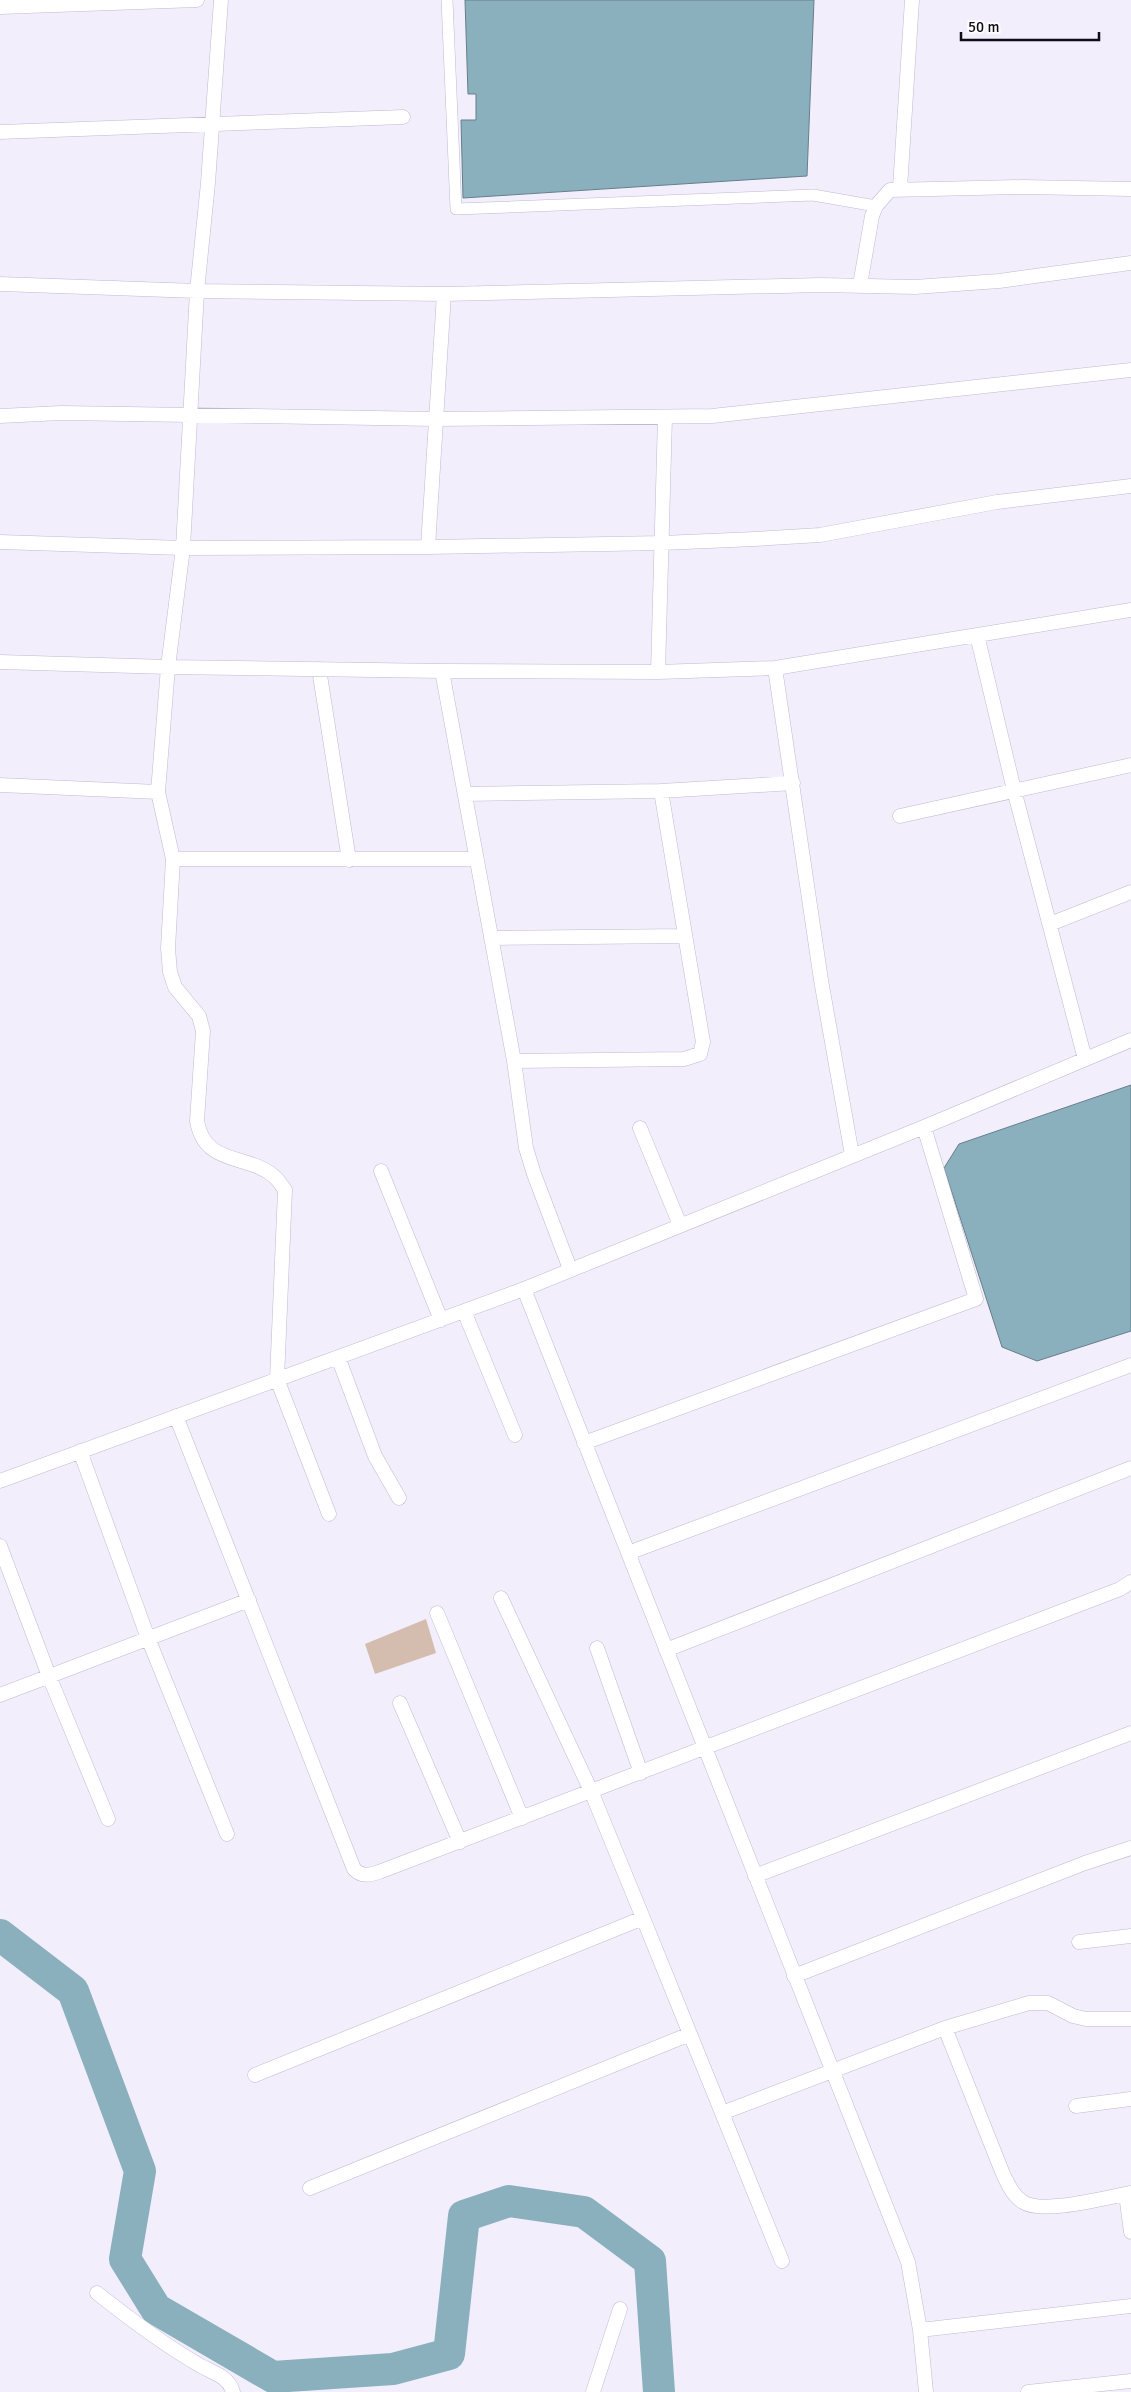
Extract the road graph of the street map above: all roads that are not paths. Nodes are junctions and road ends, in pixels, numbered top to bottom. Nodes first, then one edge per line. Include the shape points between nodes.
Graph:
1 (196, 0) edge
2 (221, 0) edge
3 (448, 0) edge
4 (912, 0) edge
5 (0, 7) edge
6 (403, 116) dead end
7 (212, 124) junction
8 (0, 132) edge
9 (900, 188) junction
10 (1131, 189) edge
11 (876, 206) junction
12 (1131, 263) edge
13 (0, 284) edge
14 (860, 285) junction
15 (198, 291) junction
16 (444, 294) junction
17 (1131, 370) edge
18 (0, 416) edge
19 (189, 416) junction
20 (665, 417) junction
21 (436, 419) junction
22 (1131, 486) edge
23 (0, 542) edge
24 (662, 543) junction
25 (428, 547) junction
26 (183, 548) junction
27 (1131, 610) edge
28 (977, 635) junction
29 (0, 662) edge
30 (168, 667) junction
31 (775, 668) junction
32 (319, 669) junction
33 (442, 672) junction
34 (658, 672) junction
35 (1131, 765) edge
36 (792, 783) junction
37 (0, 786) edge
38 (1014, 790) junction
39 (661, 791) junction
40 (158, 792) junction
41 (466, 794) junction
42 (900, 816) dead end
43 (173, 858) junction
44 (475, 859) junction
45 (349, 860) junction
46 (1131, 892) edge
47 (1050, 924) junction
48 (685, 936) junction
49 (491, 938) junction
50 (1131, 1040) edge
51 (1085, 1059) junction
52 (514, 1060) junction
53 (924, 1127) junction
54 (640, 1128) dead end
55 (852, 1155) junction
56 (382, 1171) dead end
57 (680, 1225) junction
58 (570, 1269) junction
59 (524, 1289) junction
60 (464, 1311) junction
61 (441, 1320) junction
62 (338, 1357) junction
63 (1131, 1365) edge
64 (277, 1379) junction
65 (176, 1416) junction
66 (515, 1435) dead end
67 (584, 1443) junction
68 (80, 1452) junction
69 (1131, 1468) edge
70 (0, 1481) edge
71 (399, 1498) dead end
72 (329, 1514) dead end
73 (0, 1546) edge
74 (628, 1553) junction
75 (1131, 1582) edge
76 (501, 1598) dead end
77 (249, 1600) junction
78 (437, 1613) dead end
79 (148, 1638) junction
80 (597, 1648) dead end
81 (666, 1650) junction
82 (49, 1676) junction
83 (0, 1694) edge
84 (400, 1703) dead end
85 (1131, 1733) edge
86 (705, 1748) junction
87 (640, 1773) junction
88 (591, 1791) junction
89 (522, 1818) junction
90 (108, 1819) dead end
91 (227, 1834) dead end
92 (460, 1842) junction
93 (1131, 1848) edge
94 (755, 1876) junction
95 (643, 1918) junction
96 (1131, 1936) edge
97 (1079, 1942) dead end
98 (794, 1976) junction
99 (1131, 2019) edge
100 (946, 2028) junction
101 (690, 2034) junction
102 (830, 2070) junction
103 (255, 2075) dead end
104 (1131, 2099) edge
105 (1076, 2106) dead end
106 (722, 2112) junction
107 (310, 2188) dead end
108 (1128, 2193) edge
109 (1131, 2232) edge
110 (782, 2261) dead end
111 (97, 2293) dead end
112 (1131, 2306) edge
113 (620, 2309) dead end
114 (920, 2330) junction
115 (1131, 2381) edge
116 (232, 2392) edge
117 (593, 2392) edge
118 (926, 2392) edge
119 (1028, 2392) edge

1 - 5 street
2 - 7 street
3 - 11 street via 456,209 813,195
4 - 9 street
6 - 7 street
7 - 8 street
7 - 15 street
9 - 10 street
9 - 11 street via 890,190
11 - 14 street via 868,232
12 - 14 street via 951,285
13 - 15 street
14 - 16 street
15 - 16 street
15 - 19 street
16 - 21 street
17 - 20 street via 712,416
18 - 19 street via 60,412
19 - 21 street
19 - 26 street
20 - 21 street
20 - 24 street
21 - 25 street
22 - 24 street via 997,502 820,535
23 - 26 street
24 - 25 street
24 - 34 street
25 - 26 street
26 - 30 street
27 - 28 street
28 - 31 street
28 - 38 street
29 - 30 street
30 - 32 street
30 - 40 street
31 - 34 street
31 - 36 street
32 - 33 street
32 - 45 street
33 - 34 street
33 - 41 street
35 - 38 street
36 - 39 street
36 - 55 street via 821,980
37 - 40 street
38 - 42 street
38 - 47 street
39 - 41 street
39 - 48 street
40 - 43 street
41 - 44 street
43 - 45 street
43 - 64 street via 168,948 170,972 175,987 199,1016 203,1031 197,1121 199,1135 223,1156 261,1169 276,1178 285,1190
44 - 45 street
44 - 49 street
46 - 47 street
47 - 51 street
48 - 49 street
48 - 52 street via 703,1042 700,1054 684,1059
49 - 52 street
50 - 51 street
51 - 53 street
52 - 58 street via 526,1148
53 - 55 street
53 - 67 street via 976,1299
54 - 57 street
55 - 57 street
56 - 61 street
57 - 58 street
58 - 59 street
59 - 60 street
59 - 67 street
60 - 61 street
60 - 66 street
61 - 62 street
62 - 64 street
62 - 71 street via 376,1456
63 - 74 street
64 - 65 street
64 - 72 street
65 - 68 street
65 - 77 street
67 - 74 street
68 - 70 street
68 - 79 street
69 - 81 street
73 - 82 street
74 - 81 street
75 - 86 street
76 - 88 street
77 - 79 street
77 - 92 street via 357,1873 371,1875
78 - 89 street
79 - 82 street
79 - 91 street
80 - 87 street
81 - 86 street
82 - 83 street
82 - 90 street
84 - 92 street
85 - 94 street
86 - 87 street
86 - 94 street
87 - 88 street
88 - 89 street
88 - 95 street
89 - 92 street
93 - 98 street
94 - 98 street
95 - 101 street
95 - 103 street
96 - 97 street
98 - 102 street
99 - 100 street via 1086,2019 1039,2002
100 - 102 street
100 - 108 street via 1002,2174 1024,2203 1040,2207 1060,2206
101 - 106 street
101 - 107 street
102 - 106 street
102 - 114 street via 908,2262
104 - 105 street
106 - 110 street
108 - 109 street
111 - 116 street via 178,2353 227,2380
112 - 114 street
113 - 117 street
114 - 118 street
115 - 119 street

